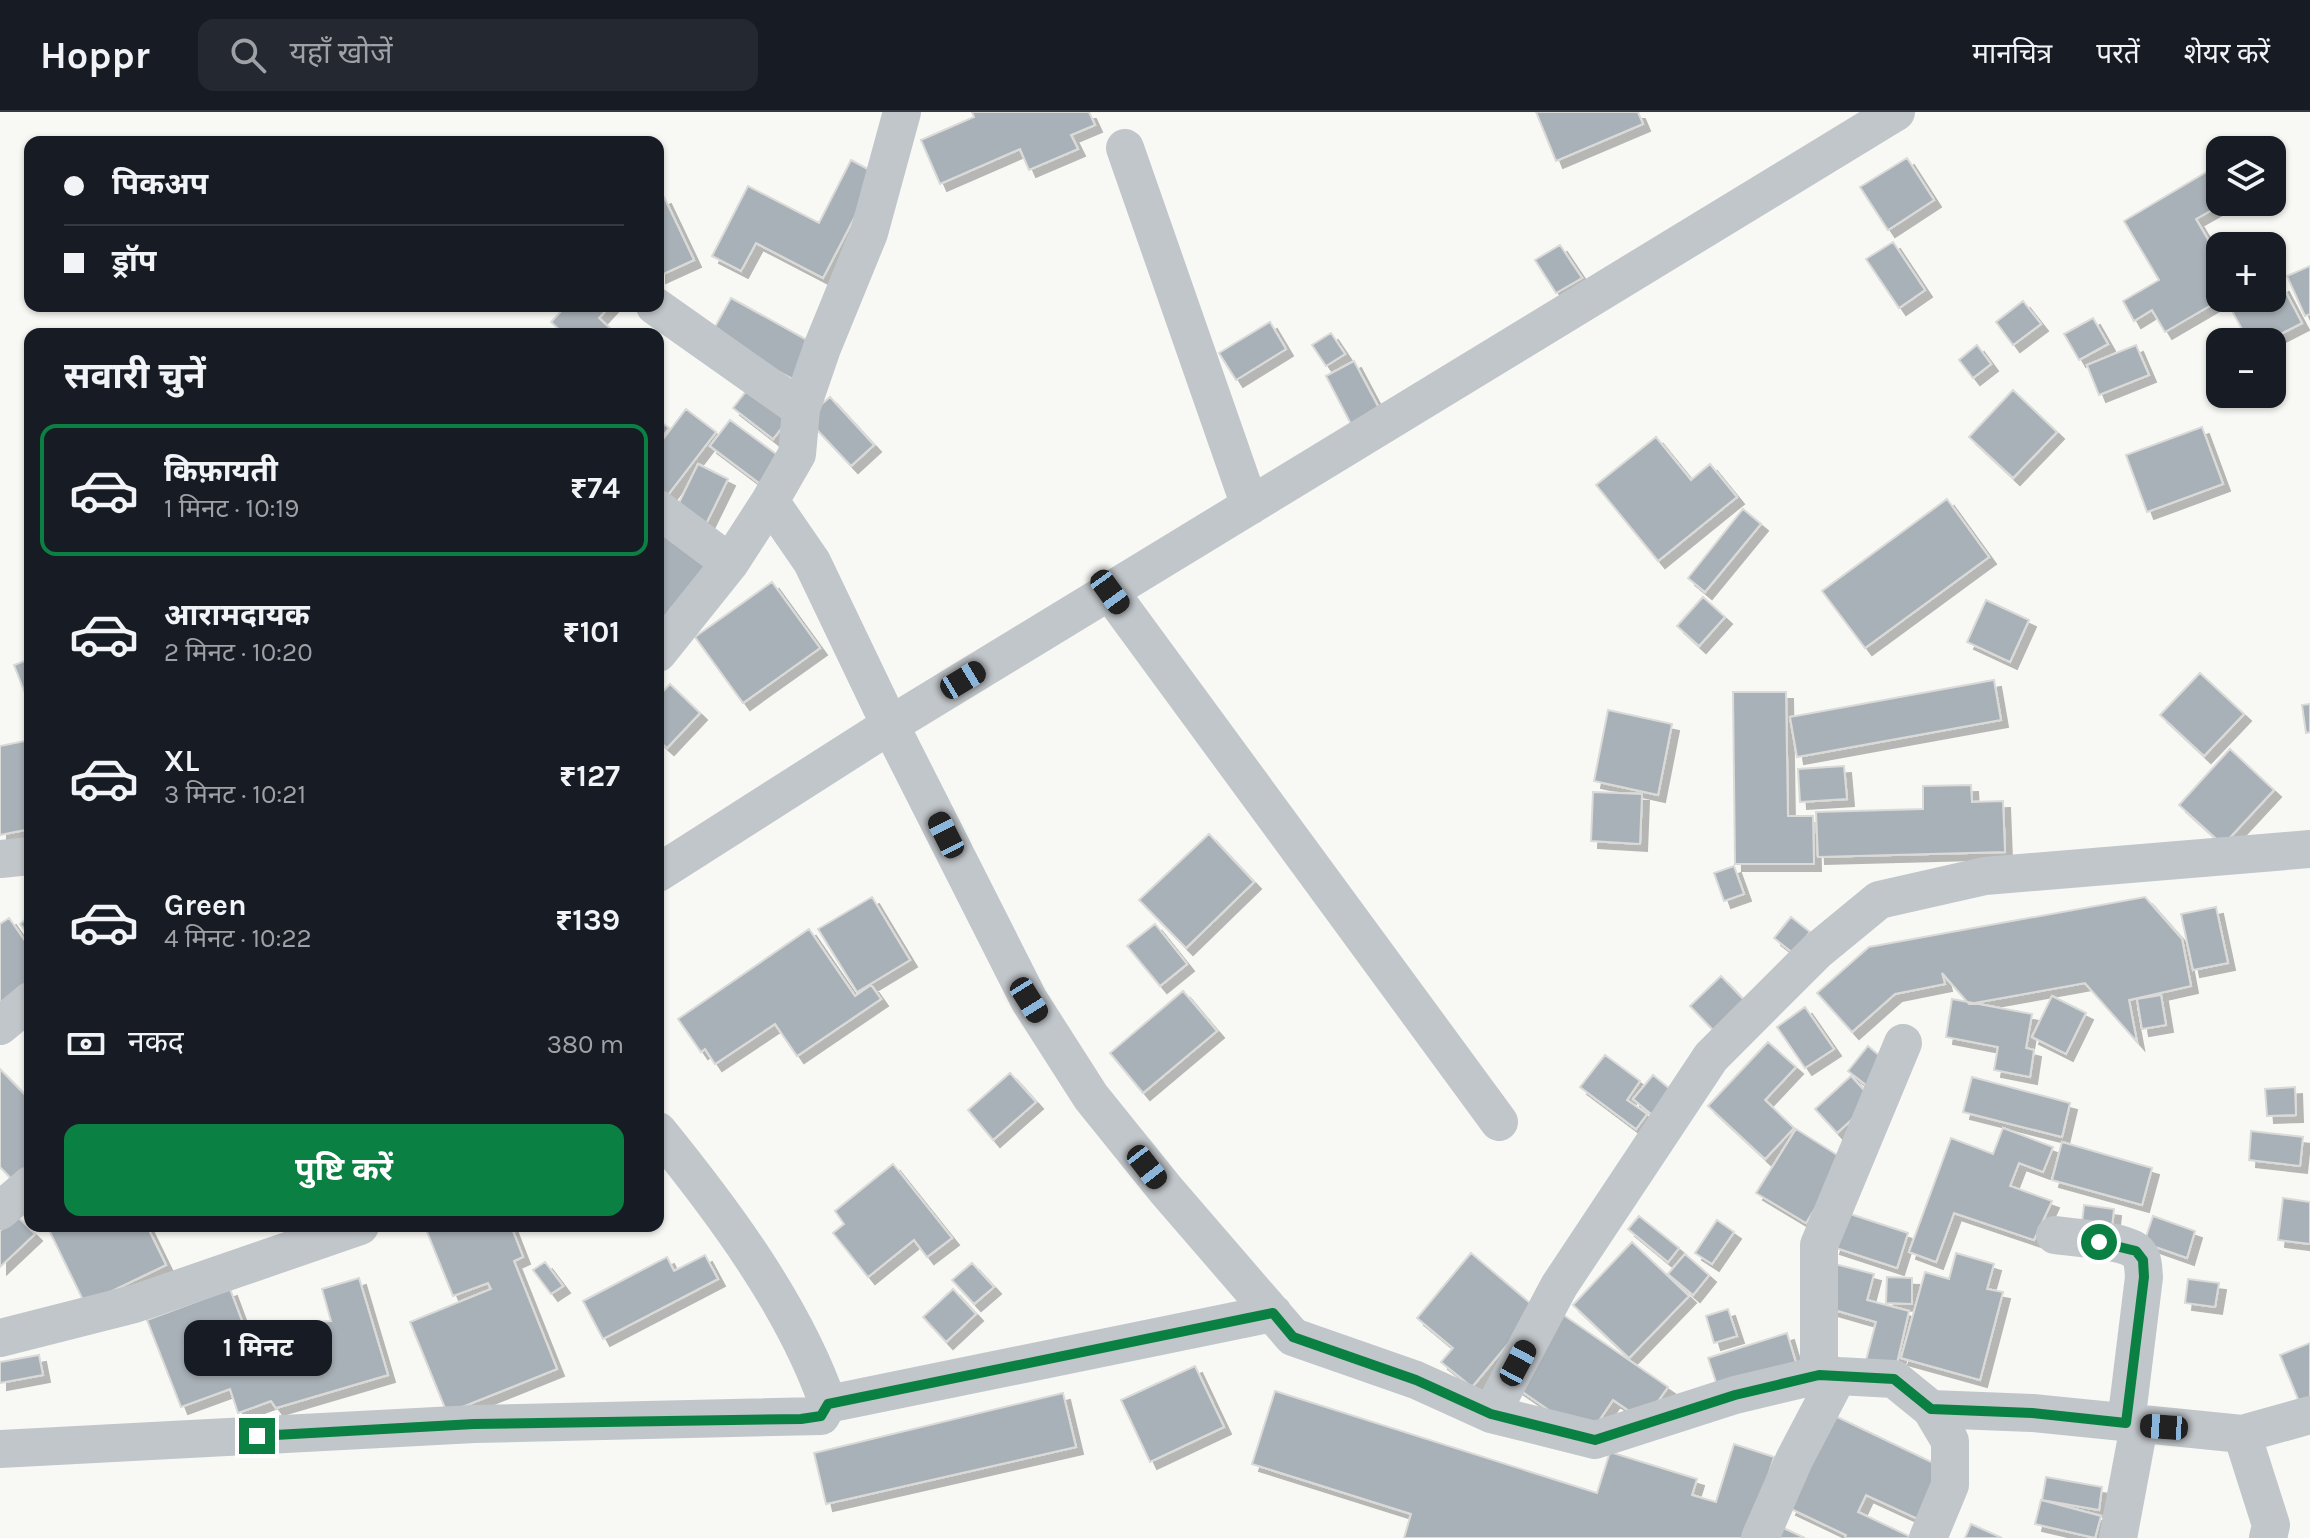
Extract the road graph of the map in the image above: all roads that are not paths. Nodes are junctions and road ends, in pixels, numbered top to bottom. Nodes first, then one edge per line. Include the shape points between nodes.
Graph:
1 (902, 112) edge
2 (1896, 112) edge
3 (1853, 123) edge
4 (1125, 148) dead end
5 (664, 312) edge
6 (801, 409) junction
7 (770, 501) junction
8 (1250, 506) junction
9 (664, 514) edge
10 (730, 563) junction
11 (1110, 592) junction
12 (664, 646) edge
13 (890, 725) junction
14 (2310, 849) edge
15 (24, 857) edge
16 (0, 859) edge
17 (664, 869) edge
18 (24, 1006) edge
19 (0, 1026) edge
20 (1903, 1043) dead end
21 (1499, 1122) dead end
22 (664, 1138) edge
23 (24, 1190) edge
24 (0, 1211) edge
25 (343, 1232) edge
26 (2055, 1235) dead end
27 (1273, 1313) junction
28 (0, 1338) edge
29 (1828, 1376) junction
30 (828, 1404) junction
31 (1931, 1409) junction
32 (1491, 1414) junction
33 (2310, 1415) edge
34 (2132, 1424) junction
35 (2242, 1434) junction
36 (0, 1449) edge
37 (1760, 1538) edge
38 (1928, 1538) edge
39 (2118, 1538) edge
40 (2268, 1538) edge

1 - 6 street via 869,233
2 - 3 street
3 - 8 street
4 - 8 street
5 - 6 street
6 - 7 street via 797,454
7 - 10 street
7 - 13 street via 812,562
8 - 11 street
9 - 10 street
10 - 12 street
11 - 13 street
11 - 21 street
13 - 17 street
13 - 27 street via 1029,1000 1091,1097
14 - 32 street via 1985,876 1879,900 1817,951 1711,1057 1559,1286
15 - 16 street
18 - 19 street
20 - 29 street via 1819,1245
22 - 30 street via 749,1254 815,1367
23 - 24 street
25 - 28 street via 134,1304
26 - 34 street via 2122,1245 2143,1260
27 - 30 street
27 - 32 street via 1293,1337 1416,1380
29 - 31 street via 1894,1379
29 - 32 street via 1735,1395 1595,1440
29 - 37 street
30 - 36 street via 821,1416 801,1419 474,1424
31 - 34 street
31 - 38 street via 1950,1441 1950,1485
33 - 35 street
34 - 35 street
34 - 39 street
35 - 40 street via 2271,1525

